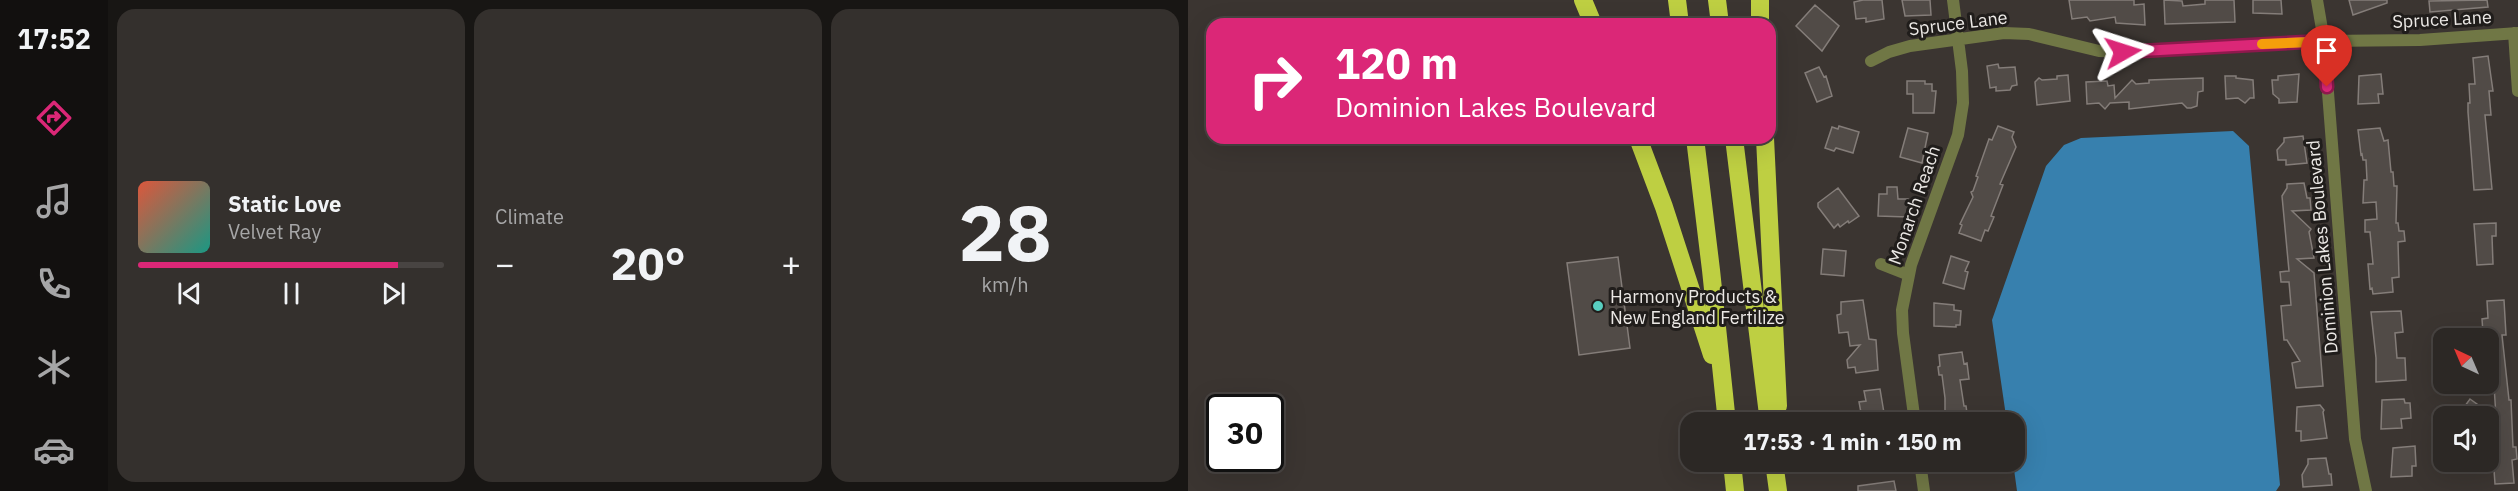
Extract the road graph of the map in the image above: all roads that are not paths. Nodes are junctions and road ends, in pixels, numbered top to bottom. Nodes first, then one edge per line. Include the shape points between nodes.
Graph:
1 (1583, 0) edge
2 (1677, 0) edge
3 (1717, 0) edge
4 (1760, 0) edge
5 (1953, 0) edge
6 (2317, 0) edge
7 (1590, 18) edge
8 (1679, 18) edge
9 (1719, 18) edge
10 (1760, 18) edge
11 (2516, 33) edge
12 (1957, 40) junction
13 (2324, 41) junction
14 (1871, 61) dead end
15 (2518, 91) edge
16 (1640, 144) edge
17 (1696, 144) edge
18 (1735, 144) edge
19 (1765, 144) edge
20 (1881, 264) dead end
21 (1909, 275) junction
22 (1723, 395) junction
23 (1725, 412) edge
24 (1768, 412) edge
25 (1778, 412) edge
26 (1914, 412) edge
27 (1733, 472) edge
28 (1776, 472) edge
29 (1780, 472) edge
30 (1921, 472) edge
31 (1735, 491) edge
32 (1780, 491) edge
33 (1924, 491) edge
34 (2366, 491) edge

1 - 7 highway
2 - 8 highway
3 - 9 highway
4 - 10 highway
5 - 12 street, Monarch Reach
6 - 13 street, Dominion Lakes Boulevard
11 - 13 street, Spruce Lane
11 - 15 street
12 - 13 street, Spruce Lane via 2020,34 2075,47 2123,52
12 - 14 street, Spruce Lane via 1910,46
12 - 21 street, Monarch Reach via 1963,103 1958,135
13 - 34 street, Dominion Lakes Boulevard via 2355,439
16 - 22 highway
17 - 22 highway
18 - 24 highway
19 - 25 highway
20 - 21 street
21 - 26 street, Monarch Reach via 1902,310
22 - 23 highway
27 - 31 highway
28 - 32 highway
29 - 32 highway
30 - 33 street

